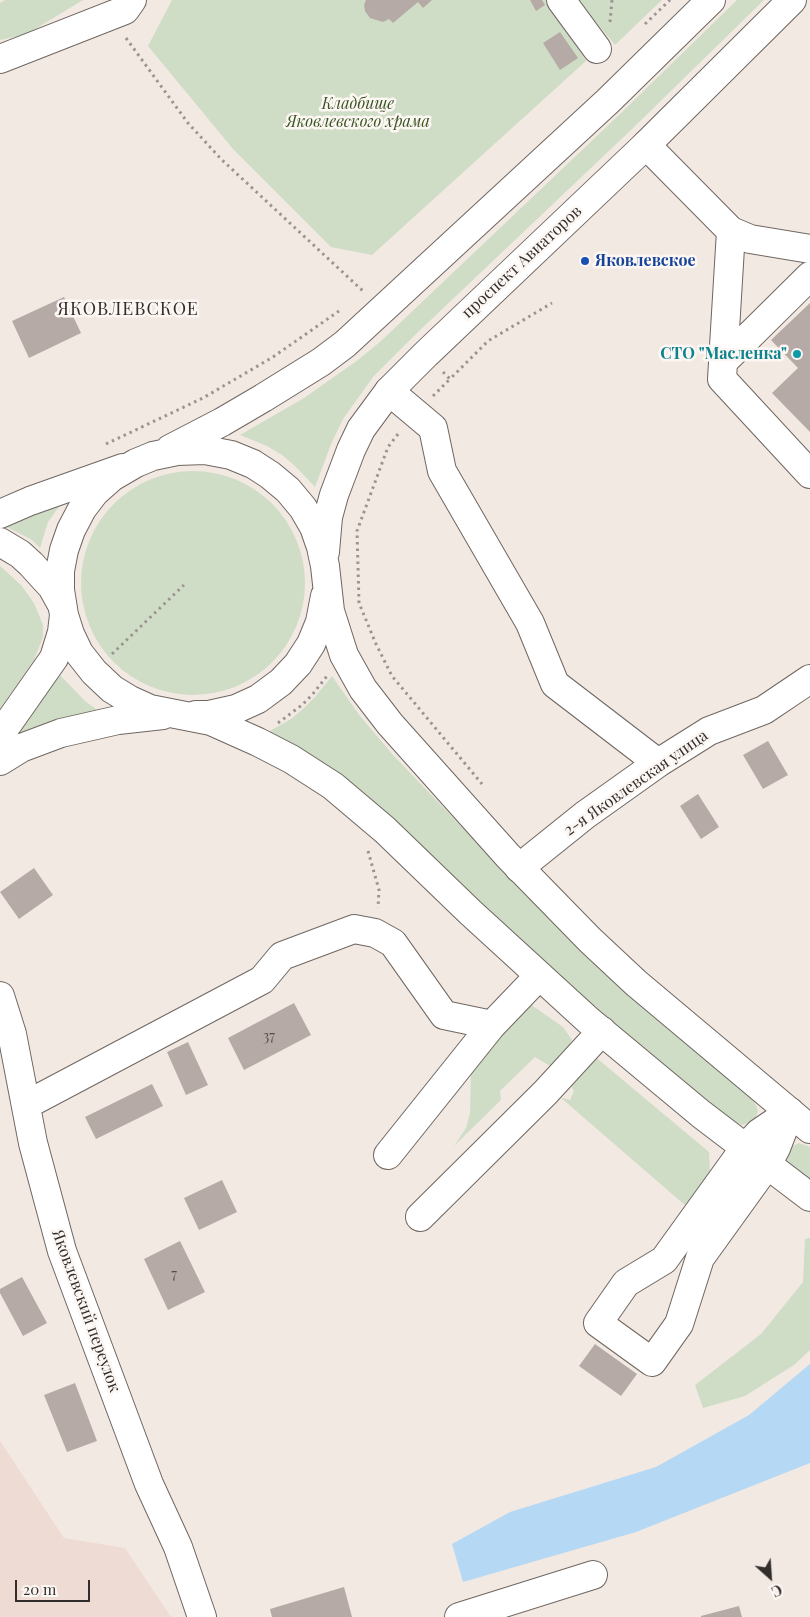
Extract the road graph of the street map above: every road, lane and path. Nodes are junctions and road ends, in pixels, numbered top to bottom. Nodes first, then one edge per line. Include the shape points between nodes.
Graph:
1 (132, 0) edge
2 (561, 0) edge
3 (711, 0) edge
4 (792, 0) edge
5 (110, 16) junction
6 (596, 49) dead end
7 (0, 59) edge
8 (646, 145) junction
9 (731, 231) junction
10 (810, 249) edge
11 (810, 276) edge
12 (360, 296) dead end
13 (374, 301) junction
14 (339, 311) dead end
15 (723, 362) junction
16 (450, 379) dead end
17 (389, 391) junction
18 (415, 413) junction
19 (101, 446) dead end
20 (144, 460) junction
21 (810, 474) edge
22 (0, 514) edge
23 (0, 542) edge
24 (326, 574) junction
25 (184, 585) dead end
26 (63, 610) junction
27 (94, 672) junction
28 (810, 679) edge
29 (178, 715) junction
30 (0, 735) edge
31 (0, 760) edge
32 (658, 763) junction
33 (484, 786) dead end
34 (367, 846) dead end
35 (519, 868) junction
36 (375, 933) junction
37 (539, 976) junction
38 (0, 996) edge
39 (492, 1025) junction
40 (602, 1031) junction
41 (26, 1105) junction
42 (800, 1120) edge
43 (744, 1148) junction
44 (388, 1155) dead end
45 (767, 1165) junction
46 (810, 1197) edge
47 (420, 1217) dead end
48 (593, 1575) dead end
49 (202, 1617) edge
50 (459, 1617) edge

1 - 5 main road via 125,10
2 - 6 main road
3 - 13 main road via 608,101
4 - 8 main road, проспект Авиаторов
5 - 7 main road
5 - 13 path via 194,130
8 - 9 main road
8 - 17 main road, проспект Авиаторов
9 - 10 main road via 750,239
9 - 15 main road
11 - 15 main road
12 - 13 path
13 - 20 main road via 345,344 293,380 222,422
14 - 19 path via 273,357 203,398
15 - 21 main road via 722,379
16 - 18 path
17 - 18 main road
17 - 24 main road, проспект Авиаторов via 361,429 343,471 328,517
18 - 32 main road via 434,428 442,472 530,623 555,684
18 - 33 path via 388,447 357,531 359,603 392,676
20 - 22 main road
20 - 24 main road via 177,451 205,450 253,464 288,490 303,508 321,547
20 - 26 main road via 112,477 82,509 71,530 60,571
23 - 26 main road via 20,554 43,576 58,596
24 - 29 main road via 325,602 311,644 281,682 258,699 236,709 209,715
24 - 35 main road via 330,612 339,641 363,689 390,724
25 - 27 path
26 - 27 main road via 70,634
26 - 30 main road via 62,632 54,658
27 - 29 main road via 130,700 150,709
28 - 32 main road, 2-я Яковлевская улица via 764,710 709,731
29 - 31 main road via 85,726 42,740
29 - 37 main road via 211,721 262,744 333,786 385,830
32 - 35 main road, 2-я Яковлевская улица via 585,815
34 - 36 path via 380,890
35 - 42 main road via 636,983
36 - 39 main road via 393,943 444,1015
36 - 41 main road via 354,929 282,956 262,980
37 - 39 main road
37 - 40 main road
38 - 41 main road, Яковлевский переулок via 12,1034
39 - 44 main road
40 - 43 main road
40 - 47 main road
41 - 49 main road, Яковлевский переулок via 62,1251 149,1484 178,1547
42 - 43 main road via 759,1133
42 - 45 main road via 776,1148
43 - 45 main road
43 - 45 main road via 664,1260 626,1283 598,1323 652,1362 679,1324 700,1258
45 - 46 main road
48 - 50 main road

